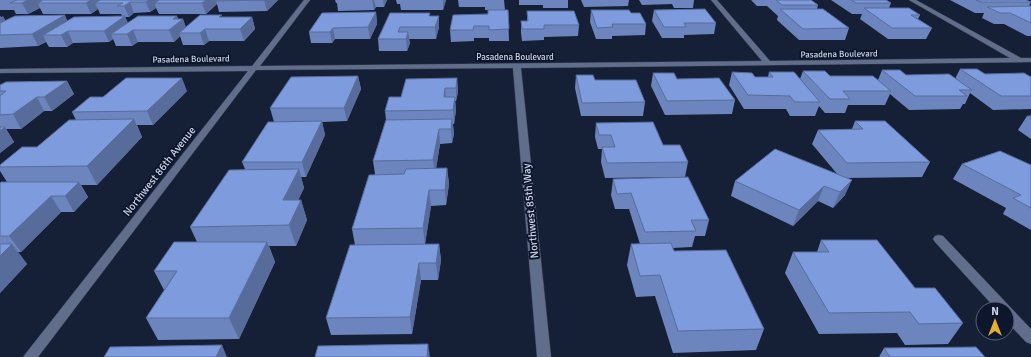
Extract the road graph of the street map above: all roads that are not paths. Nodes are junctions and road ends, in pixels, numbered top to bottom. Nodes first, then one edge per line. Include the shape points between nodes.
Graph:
1 (307, 0) edge
2 (714, 0) edge
3 (912, 0) edge
4 (1020, 60) junction
5 (1031, 60) edge
6 (768, 63) junction
7 (517, 66) junction
8 (1031, 66) edge
9 (256, 68) junction
10 (0, 71) edge
11 (939, 239) dead end
12 (997, 301) edge
13 (1015, 321) edge
14 (1031, 338) edge
15 (30, 357) edge
16 (544, 357) edge

1 - 9 street, Northwest 86th Avenue
2 - 6 street
3 - 4 street
4 - 5 street, Pasadena Boulevard
4 - 6 street, Pasadena Boulevard
4 - 8 street
6 - 7 street, Pasadena Boulevard
7 - 9 street, Pasadena Boulevard
7 - 16 street, Northwest 85th Way
9 - 10 street, Pasadena Boulevard
9 - 15 street, Northwest 86th Avenue
11 - 12 street
13 - 14 street

